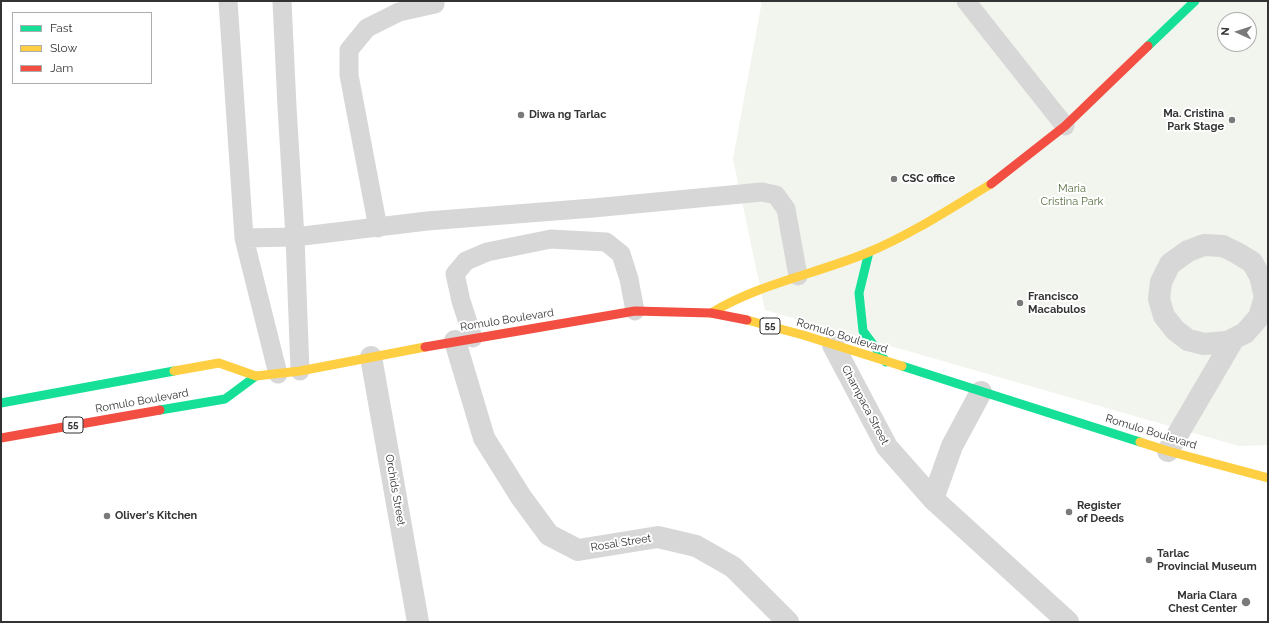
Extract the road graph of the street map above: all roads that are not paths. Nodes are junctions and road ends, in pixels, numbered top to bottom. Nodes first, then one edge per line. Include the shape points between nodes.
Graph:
1 (228, 1) edge
2 (282, 1) edge
3 (966, 1) edge
4 (1195, 1) edge
5 (435, 4) dead end
6 (1065, 126) junction
7 (378, 228) junction
8 (295, 237) junction
9 (244, 238) junction
10 (869, 252) junction
11 (798, 276) junction
12 (635, 311) junction
13 (712, 313) junction
14 (464, 340) junction
15 (1233, 340) junction
16 (833, 345) junction
17 (371, 357) junction
18 (886, 362) junction
19 (300, 371) junction
20 (278, 374) junction
21 (256, 376) junction
22 (981, 392) junction
23 (1, 403) edge
24 (1, 438) edge
25 (1168, 451) junction
26 (1268, 478) edge
27 (933, 499) junction
28 (418, 622) edge
29 (788, 622) edge
30 (1068, 622) edge

1 - 9 lane
2 - 8 lane
3 - 6 lane
4 - 6 main road
5 - 7 lane via 399,12 367,28 349,50 349,75
6 - 10 main road via 997,181 920,226
7 - 8 lane
7 - 11 lane via 762,192 776,195 786,209
8 - 9 lane
8 - 19 lane
9 - 20 lane
10 - 11 main road
10 - 18 main road via 859,293 863,332
11 - 13 main road via 729,302
12 - 13 main road, Romulo Boulevard / 55
12 - 14 main road, Romulo Boulevard / 55
12 - 14 lane via 629,279 620,254 606,242 551,239 487,252 466,260 455,274 461,301
13 - 16 main road, Romulo Boulevard / 55 via 752,321
14 - 17 main road, Romulo Boulevard / 55
14 - 29 street, Rosal Street via 484,438 521,497 549,535 578,550 658,537 696,546 733,567
15 - 15 street via 1245,333 1259,317 1265,297 1260,276 1252,262 1223,246 1204,245 1188,251 1170,264 1161,282 1159,299 1164,316 1175,330 1188,340 1204,344
15 - 25 street
16 - 18 main road, Romulo Boulevard / 55
16 - 27 street, Champaca Street via 887,447
17 - 19 main road, Romulo Boulevard / 55
17 - 28 street, Orchids Street
18 - 22 main road, Romulo Boulevard / 55
19 - 20 main road, Romulo Boulevard / 55
20 - 21 main road, Romulo Boulevard / 55
21 - 23 main road, Romulo Boulevard / 55 via 219,363
21 - 24 main road, Romulo Boulevard / 55 via 225,399
22 - 25 main road, Romulo Boulevard / 55
22 - 27 street via 952,446
25 - 26 main road, Romulo Boulevard / 55
27 - 30 street, Champaca Street

